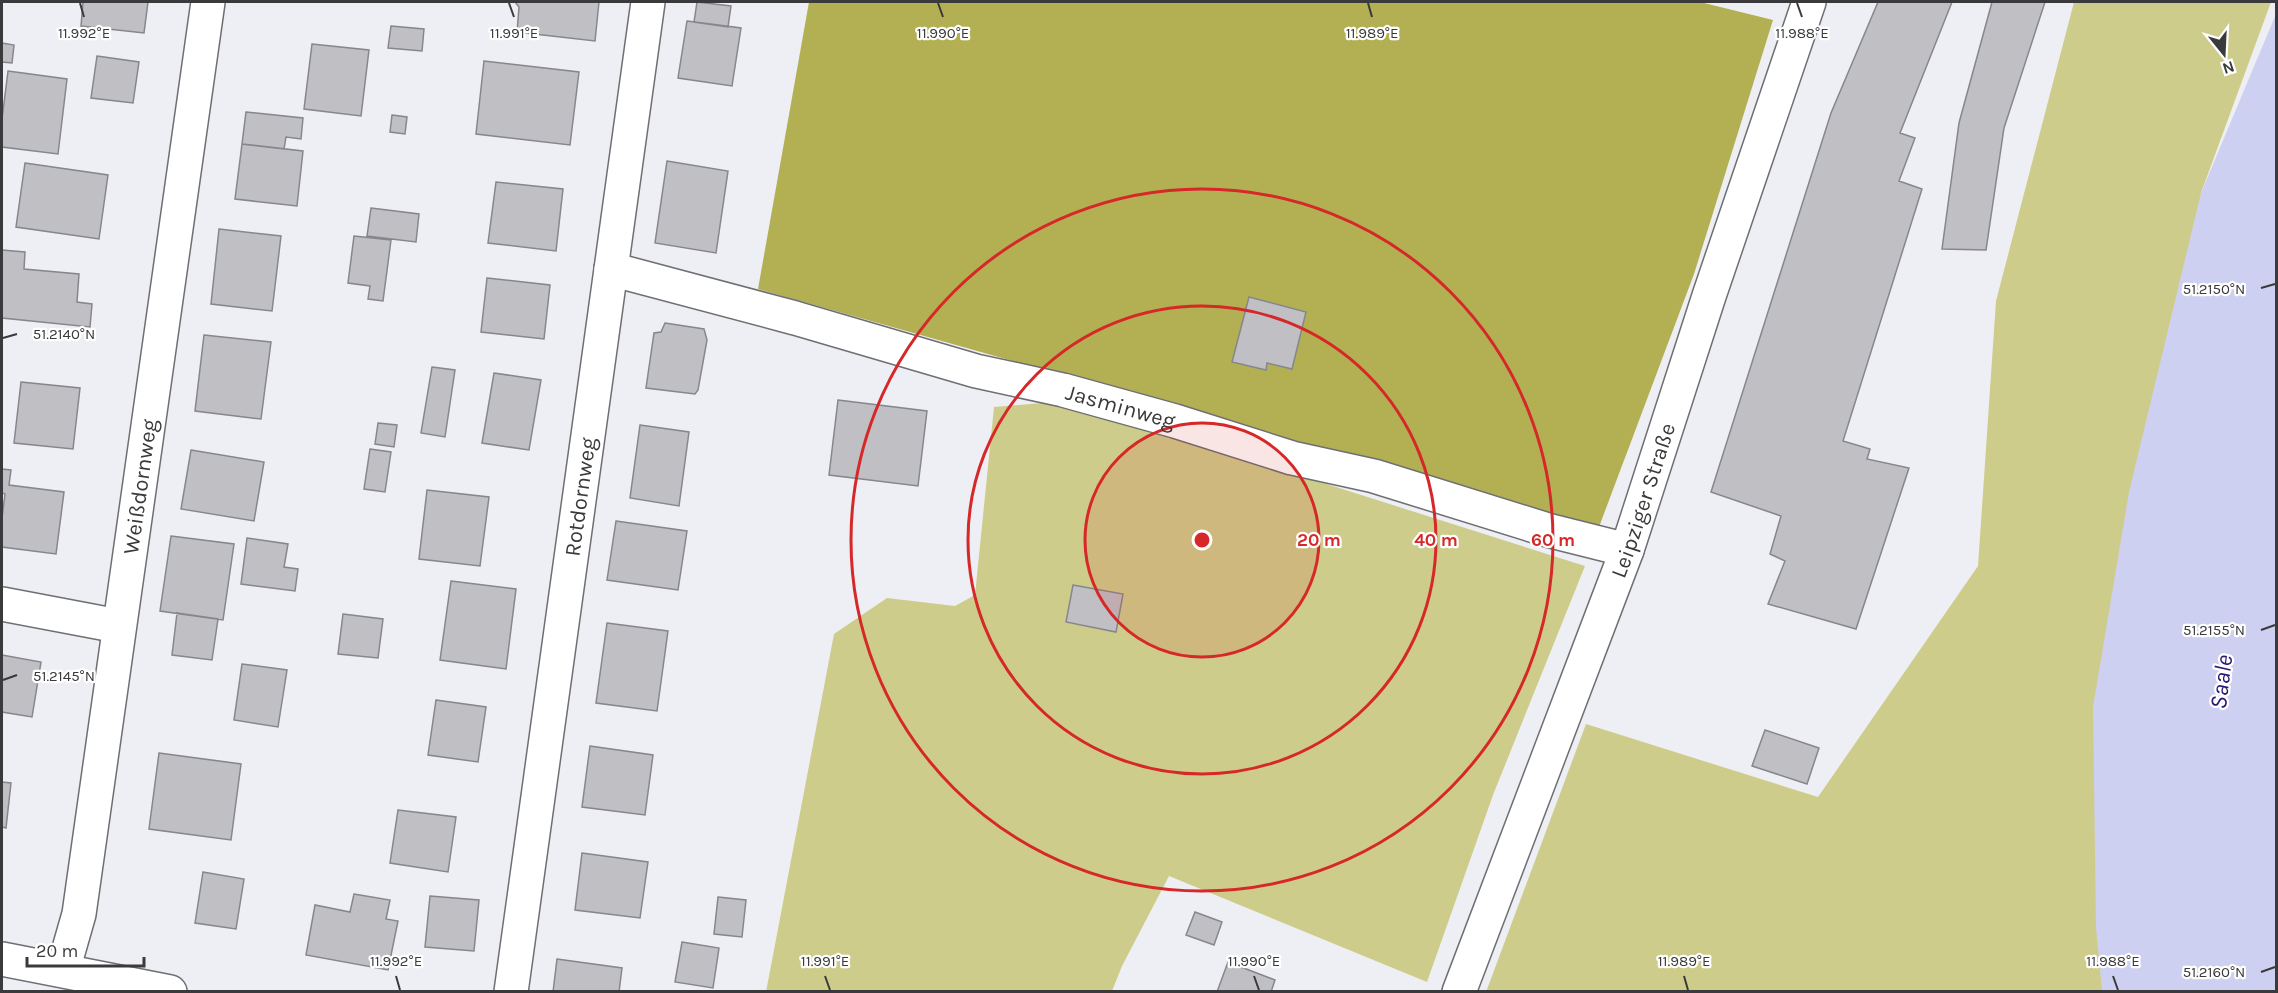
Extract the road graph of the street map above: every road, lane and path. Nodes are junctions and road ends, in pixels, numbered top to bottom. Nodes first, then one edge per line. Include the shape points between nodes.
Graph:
1 (208, 2) edge
2 (648, 2) edge
3 (1809, 2) edge
4 (611, 269) junction
5 (1627, 550) junction
6 (2, 604) edge
7 (118, 626) junction
8 (2, 959) edge
9 (63, 970) junction
10 (170, 992) edge
11 (511, 992) edge
12 (1459, 992) edge

1 - 7 street, Weißdornweg
2 - 4 street, Rotdornweg
3 - 5 street, Leipziger Straße
4 - 5 street, Jasminweg via 976,371 1176,421 1292,458 1374,476 1551,531
4 - 11 street, Rotdornweg
5 - 12 street, Leipziger Straße
6 - 7 street
7 - 9 street, Weißdornweg via 79,914
8 - 9 street
9 - 10 street

